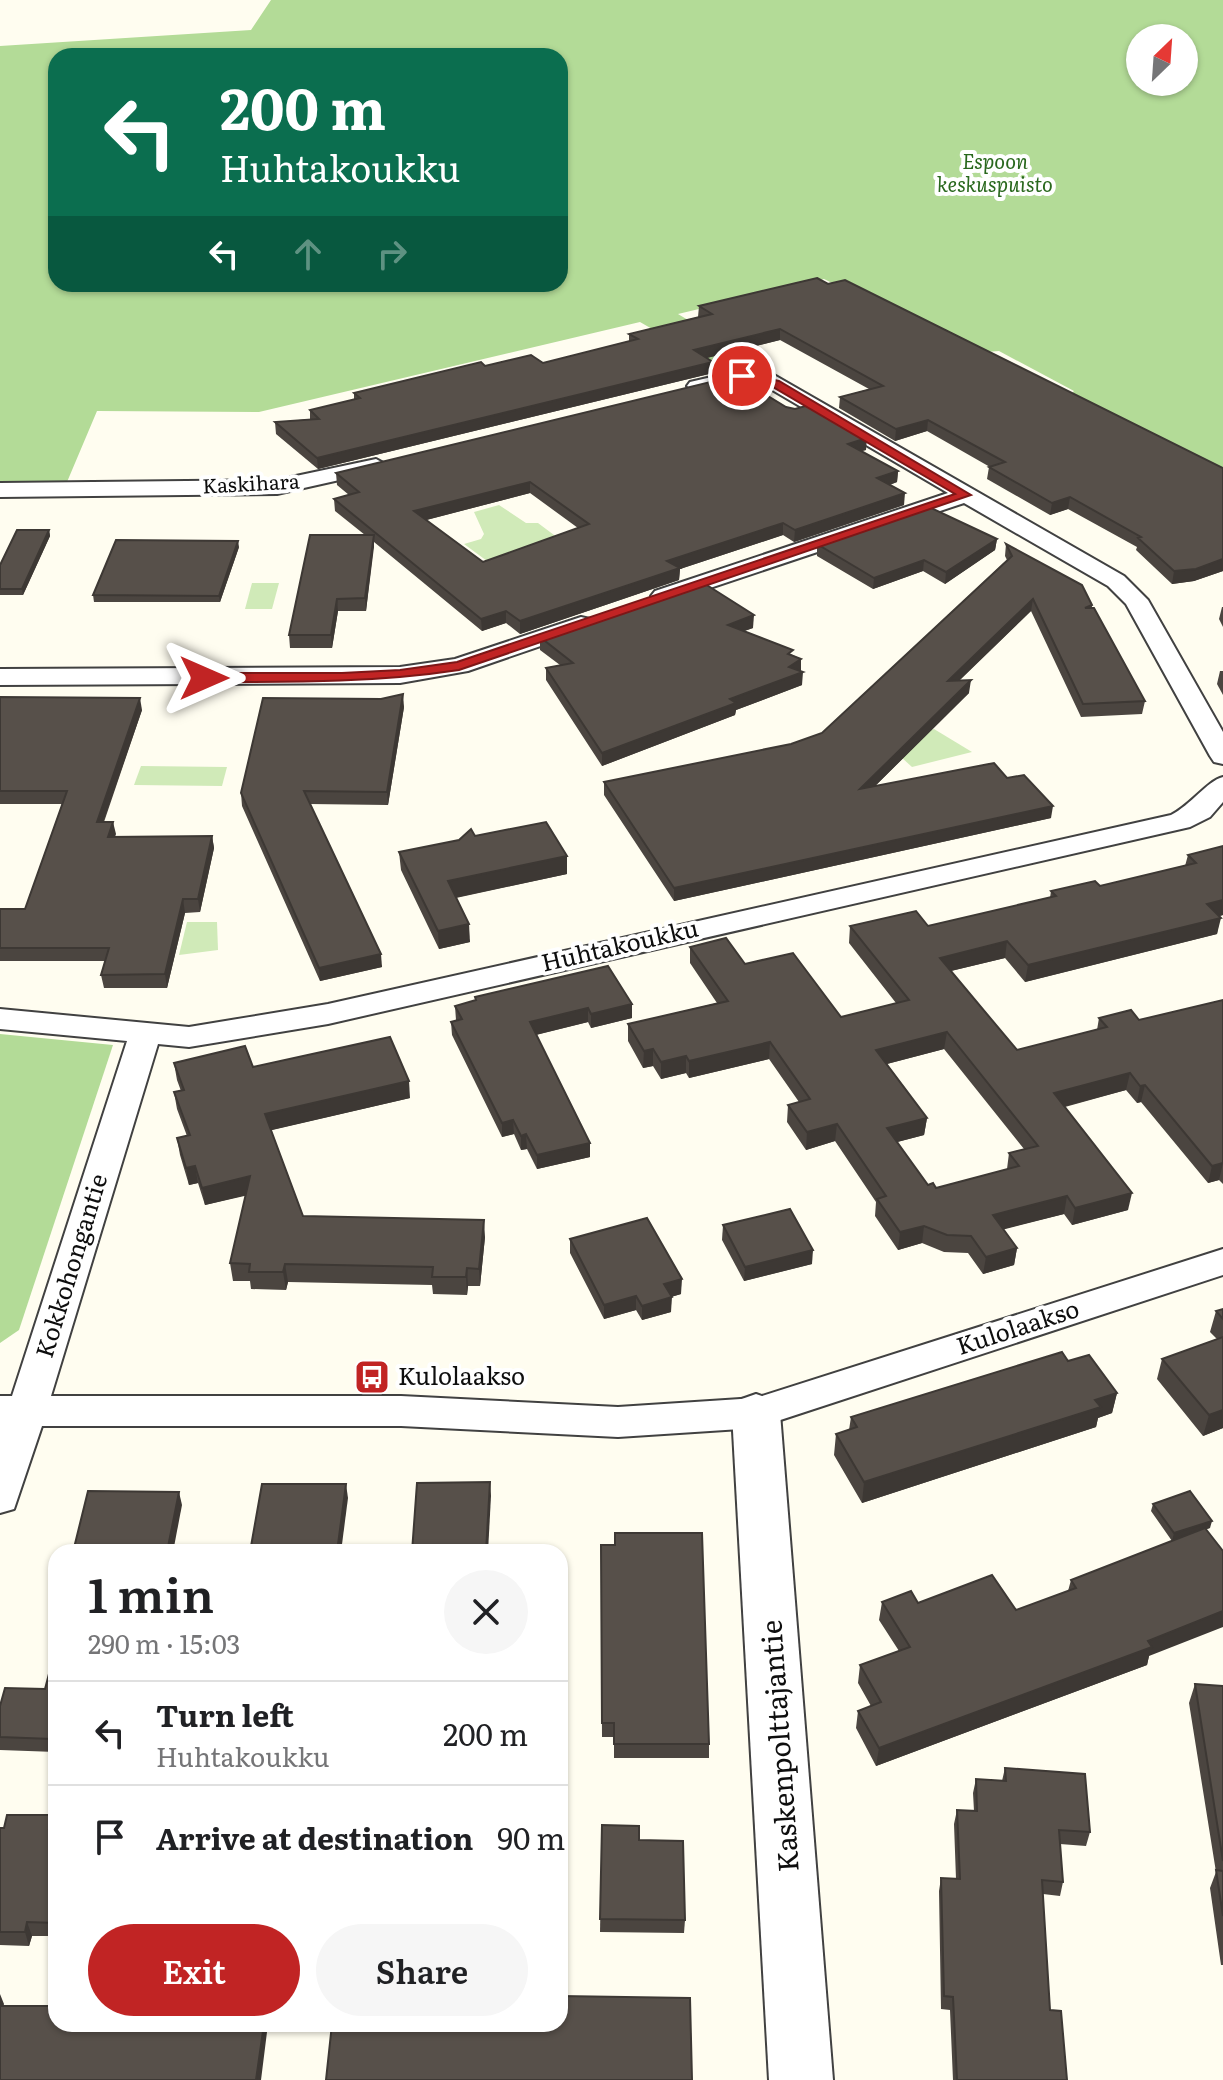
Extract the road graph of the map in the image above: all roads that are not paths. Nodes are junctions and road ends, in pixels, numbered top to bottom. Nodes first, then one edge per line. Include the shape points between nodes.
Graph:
1 (670, 393) edge
2 (403, 459) edge
3 (0, 490) edge
4 (965, 495) junction
5 (644, 603) edge
6 (601, 618) edge
7 (0, 677) edge
8 (1223, 756) edge
9 (1223, 785) edge
10 (0, 1019) edge
11 (145, 1034) junction
12 (1223, 1262) edge
13 (13, 1411) edge
14 (756, 1413) junction
15 (0, 1497) edge
16 (801, 2080) edge

1 - 4 street via 730,378 767,379
2 - 3 street, Kaskihara via 291,486
4 - 5 street
4 - 8 street via 1128,591
6 - 7 street via 459,666 400,675
9 - 11 street, Huhtakoukku via 1200,811 1180,821 328,1014 219,1034
10 - 11 street, Huhtakoukku
11 - 13 street, Kokkohongantie
12 - 14 street, Kulolaakso
13 - 14 street, Kulolaakso via 401,1411 618,1422
13 - 15 street, Kokkohongantie
14 - 16 street, Kaskenpolttajantie

